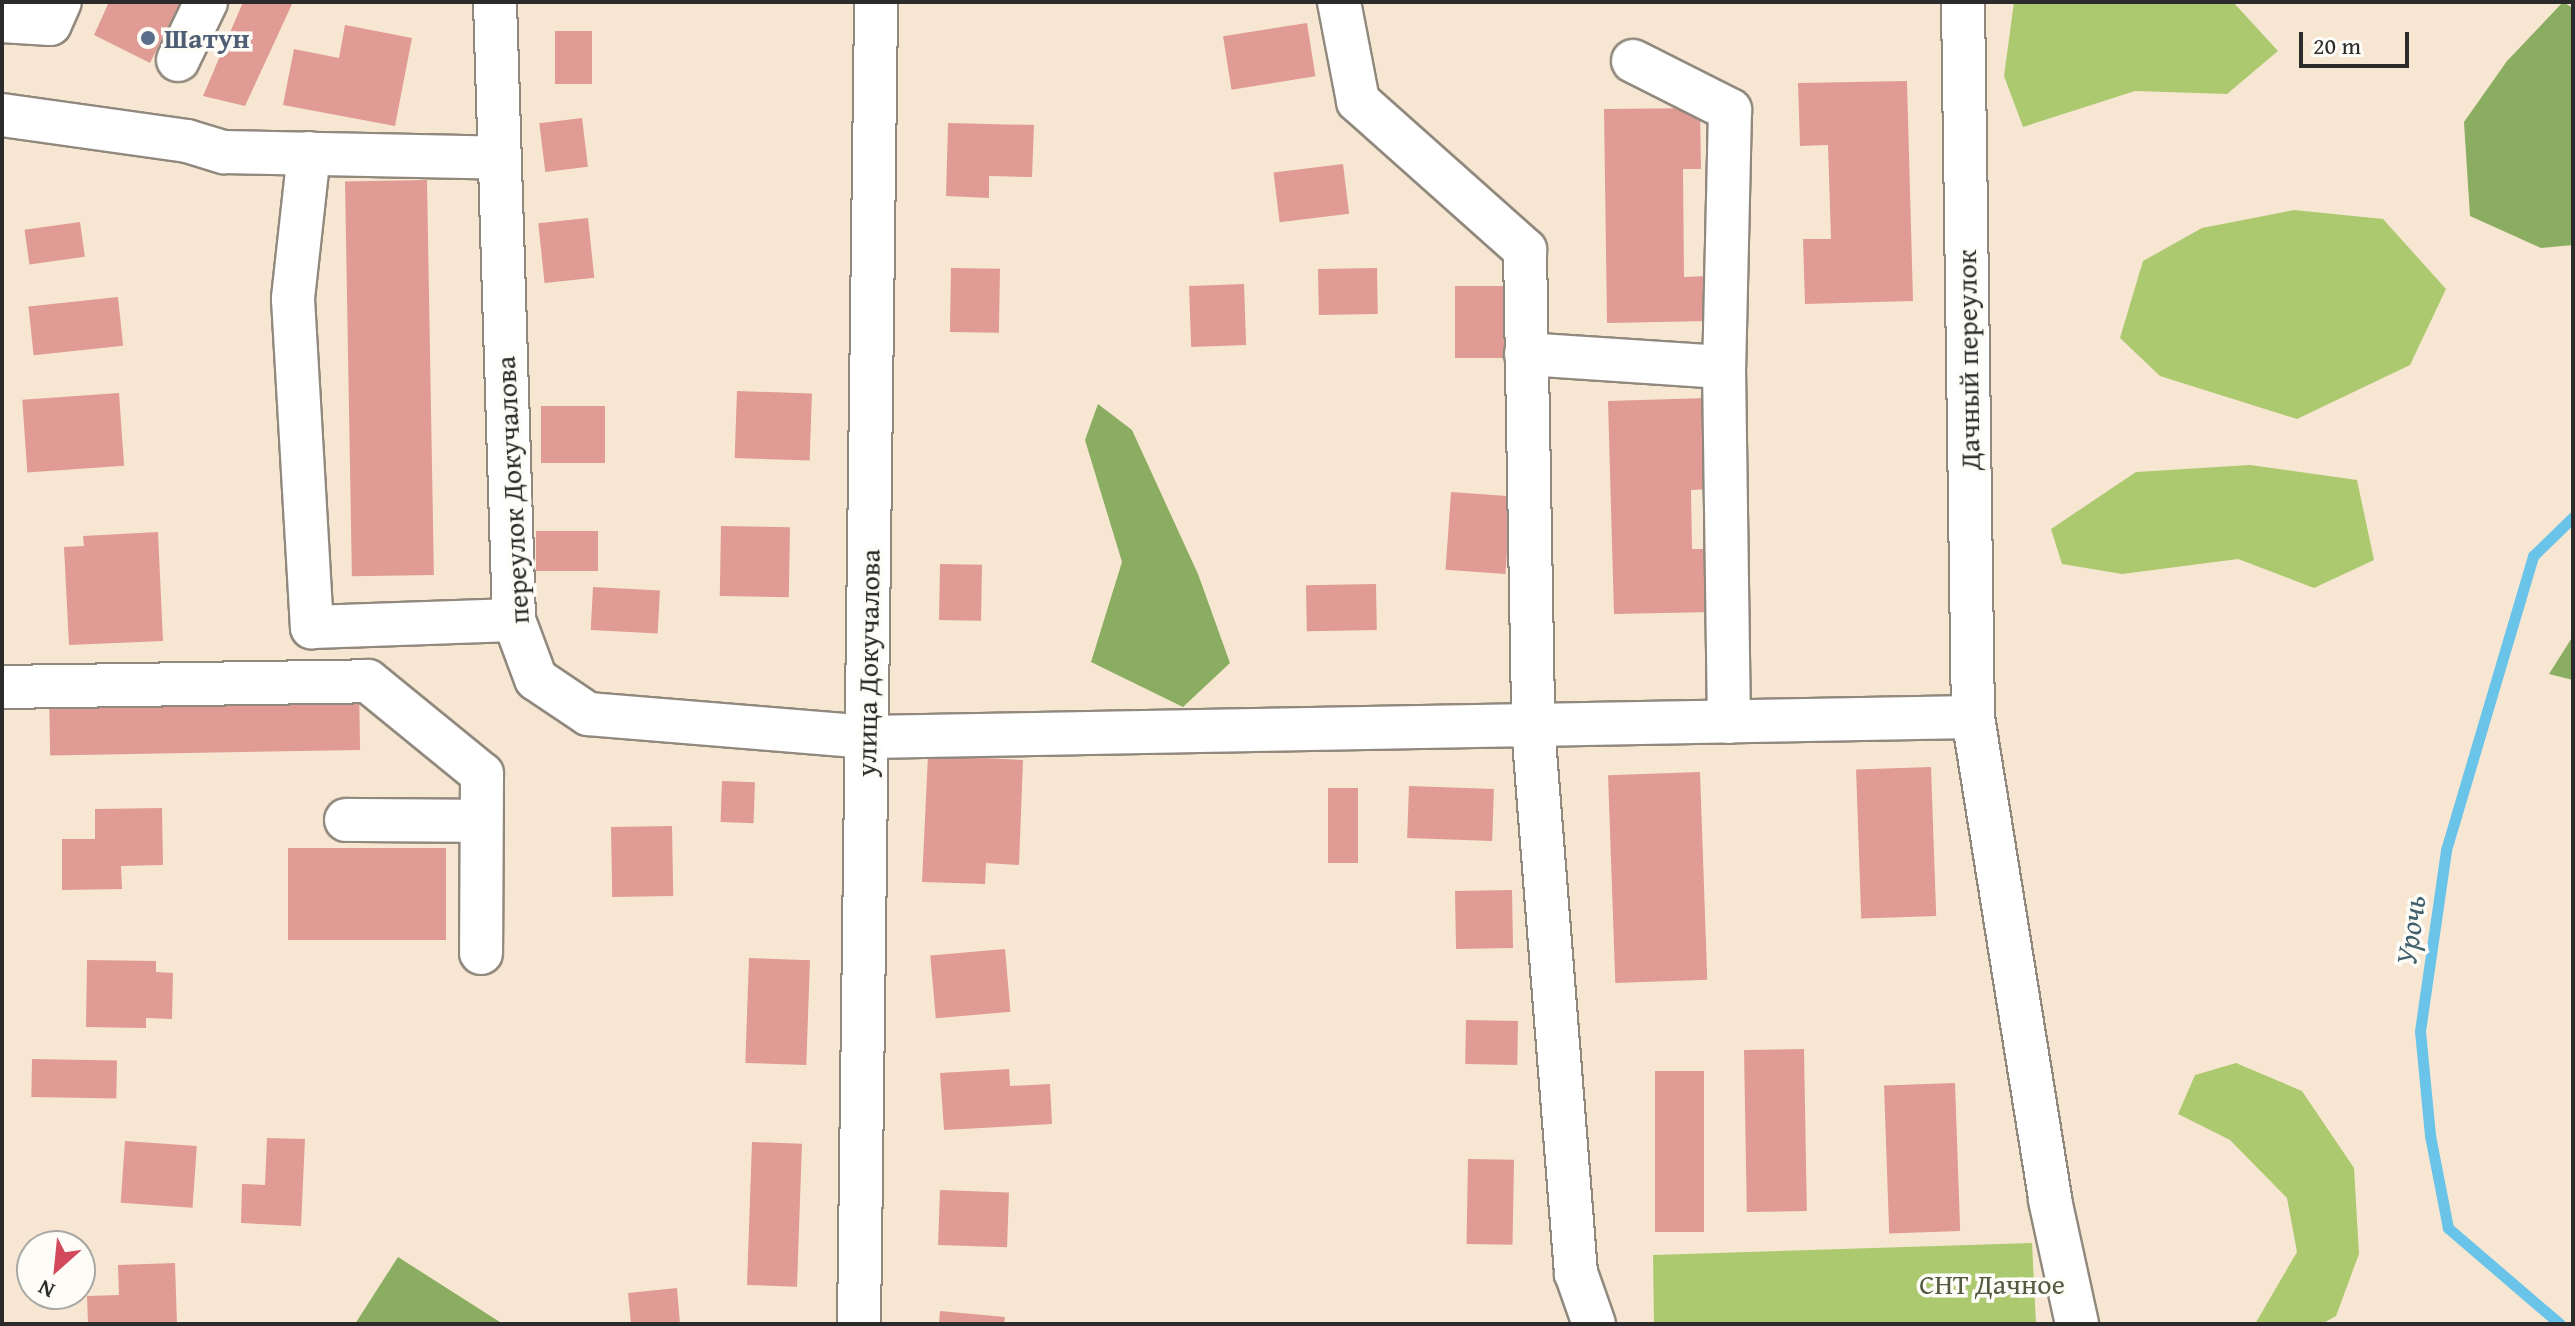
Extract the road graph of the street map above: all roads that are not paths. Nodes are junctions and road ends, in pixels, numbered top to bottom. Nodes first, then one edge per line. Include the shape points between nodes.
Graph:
1 (60, 2) edge
2 (206, 2) edge
3 (495, 2) edge
4 (876, 2) edge
5 (1339, 2) edge
6 (1963, 2) edge
7 (2, 21) edge
8 (178, 60) dead end
9 (1633, 61) dead end
10 (2, 115) edge
11 (309, 153) junction
12 (499, 158) junction
13 (1526, 354) junction
14 (1724, 367) junction
15 (514, 620) junction
16 (2, 687) edge
17 (1973, 717) junction
18 (1729, 722) junction
19 (1533, 727) junction
20 (868, 737) junction
21 (346, 820) dead end
22 (480, 821) junction
23 (481, 953) dead end
24 (859, 1324) edge
25 (1594, 1324) edge
26 (2077, 1324) edge

1 - 7 street via 50,24
2 - 8 street
3 - 12 street, переулок Докучалова
4 - 20 street, улица Докучалова
5 - 13 street via 1358,101 1525,250
6 - 17 street, Дачный переулок
9 - 14 street via 1730,110
10 - 11 street via 187,141 224,152
11 - 12 street
11 - 15 street via 293,299 312,627
12 - 15 street, переулок Докучалова
13 - 14 street
13 - 19 street
14 - 18 street
15 - 20 street, переулок Докучалова via 536,679 588,714
16 - 22 street via 368,681 482,774
17 - 18 street, переулок Докучалова
17 - 26 street, Дачный переулок via 2050,1200
18 - 19 street, переулок Докучалова
19 - 20 street, переулок Докучалова
19 - 25 street via 1576,1273
20 - 24 street, улица Докучалова
21 - 22 street
22 - 23 street

